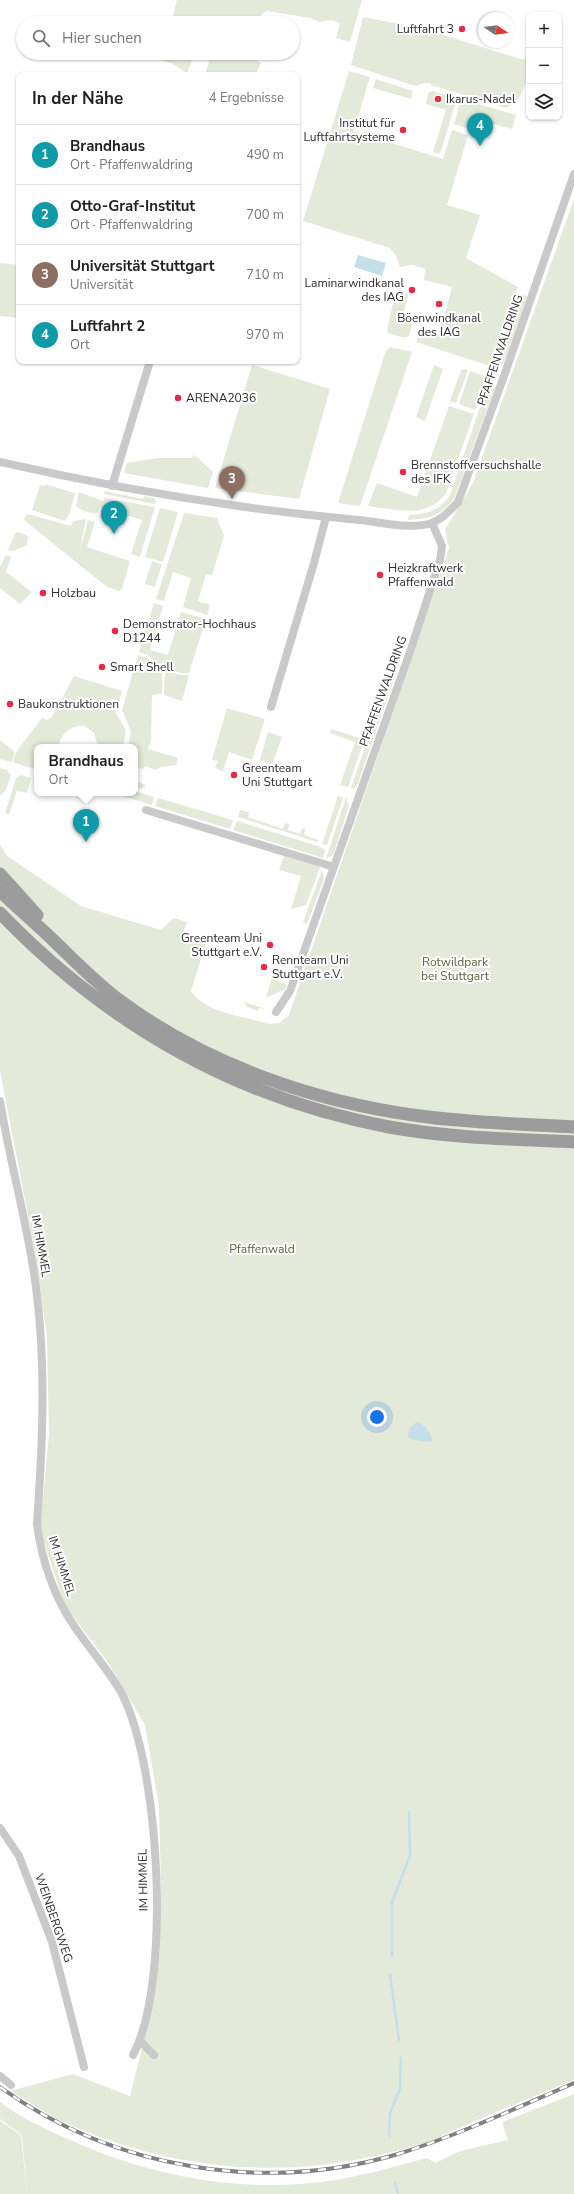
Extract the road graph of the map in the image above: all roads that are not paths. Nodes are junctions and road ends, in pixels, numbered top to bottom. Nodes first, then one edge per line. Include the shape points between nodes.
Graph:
1 (574, 174) edge
2 (149, 364) edge
3 (0, 462) edge
4 (112, 486) junction
5 (326, 517) junction
6 (432, 523) junction
7 (271, 707) dead end
8 (146, 810) dead end
9 (334, 867) junction
10 (0, 874) edge
11 (0, 891) edge
12 (0, 914) edge
13 (42, 930) junction
14 (276, 1012) dead end
15 (0, 1101) edge
16 (574, 1127) edge
17 (574, 1142) edge
18 (0, 1828) edge
19 (140, 2041) junction
20 (154, 2054) dead end
21 (133, 2055) dead end
22 (84, 2067) dead end
23 (0, 2076) edge
24 (11, 2085) dead end

1 - 6 street, PFAFFENWALDRING via 458,502
2 - 4 street
3 - 4 street
4 - 5 street
5 - 6 street via 396,524
5 - 7 street
6 - 9 street, PFAFFENWALDRING via 442,546 440,560
8 - 9 street
9 - 14 street, PFAFFENWALDRING via 290,991
10 - 13 highway via 44,923
11 - 13 highway
12 - 17 highway via 65,975 115,1014 196,1063 253,1089 343,1117 390,1127 484,1137
13 - 16 highway via 85,972 119,1000 159,1026 234,1065 301,1091 359,1106 420,1116
15 - 19 street, IM HIMMEL via 33,1268 40,1324 43,1435 37,1524 39,1537 59,1600 121,1693 138,1732 150,1794 154,1839 155,1941 151,1995
18 - 22 street, WEINBERGWEG via 19,1856 52,1942
19 - 20 street
19 - 21 street, IM HIMMEL
23 - 24 street

